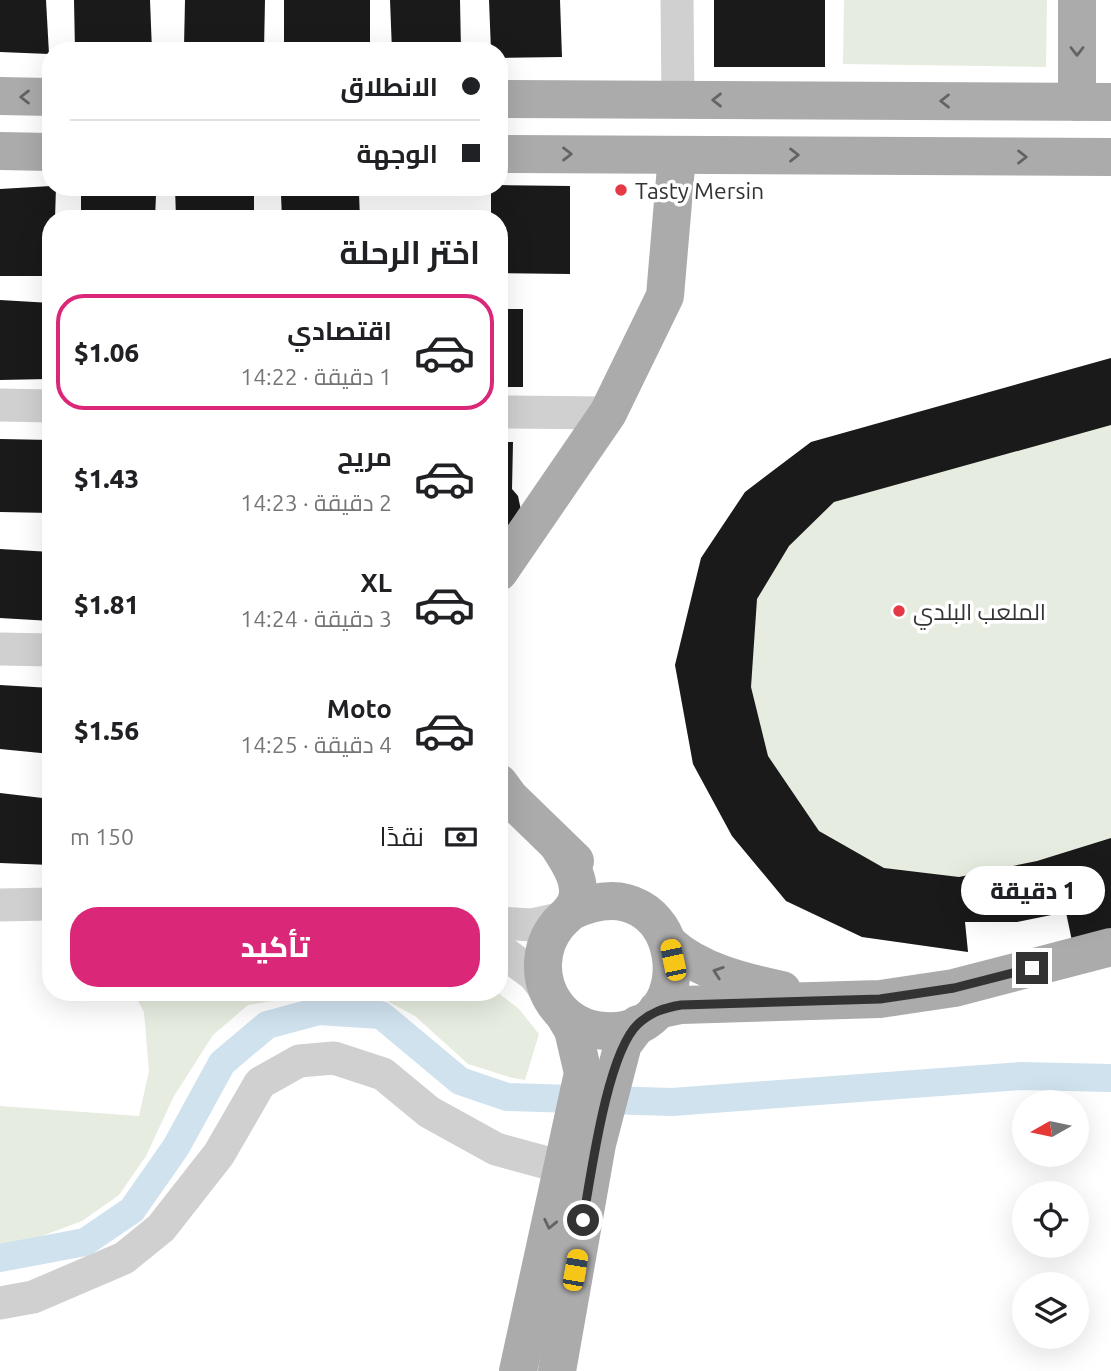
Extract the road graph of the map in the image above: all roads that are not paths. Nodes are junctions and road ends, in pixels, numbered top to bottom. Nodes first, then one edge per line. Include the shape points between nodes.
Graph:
1 (677, 0) edge
2 (1077, 0) edge
3 (0, 96) edge
4 (42, 97) edge
5 (508, 99) edge
6 (678, 100) junction
7 (1094, 102) edge
8 (0, 152) edge
9 (42, 152) edge
10 (508, 154) edge
11 (677, 155) junction
12 (1111, 157) edge
13 (0, 405) edge
14 (42, 406) edge
15 (508, 412) edge
16 (608, 413) junction
17 (508, 559) edge
18 (0, 649) edge
19 (42, 650) edge
20 (508, 795) edge
21 (558, 845) junction
22 (621, 902) junction
23 (42, 904) edge
24 (0, 905) edge
25 (568, 915) junction
26 (508, 924) edge
27 (669, 944) junction
28 (1111, 947) edge
29 (508, 956) edge
30 (832, 1000) junction
31 (557, 1005) junction
32 (647, 1017) junction
33 (598, 1075) junction
34 (576, 1148) junction
35 (0, 1303) edge
36 (518, 1371) edge
37 (557, 1371) edge

1 - 6 street
2 -> 7 main road
4 -> 3 main road
5 - 6 main road
7 -> 6 main road
8 - 9 main road
10 -> 11 main road
11 -> 12 main road
11 - 16 main road via 665,296
13 - 14 street
15 - 16 street
16 - 17 main road
18 - 19 street
20 - 21 main road
21 - 22 main road
21 - 25 main road via 578,887
22 - 25 main road via 587,904
22 - 27 main road via 651,916
23 - 24 street
25 - 26 street via 531,925
25 - 31 main road via 549,938 543,961 543,973
30 -> 27 main road via 757,985 700,965
27 - 32 main road via 670,987
28 - 30 main road via 954,988 880,999
29 - 31 street via 534,975
30 - 32 main road via 681,1005
31 - 32 main road via 575,1023 600,1031 613,1031
31 - 33 main road
32 - 33 main road
33 - 34 main road
34 - 35 street via 496,1149 429,1112 383,1074 334,1058 299,1061 260,1083 219,1154 160,1228 124,1258 33,1297
34 -> 36 main road
34 - 37 main road

